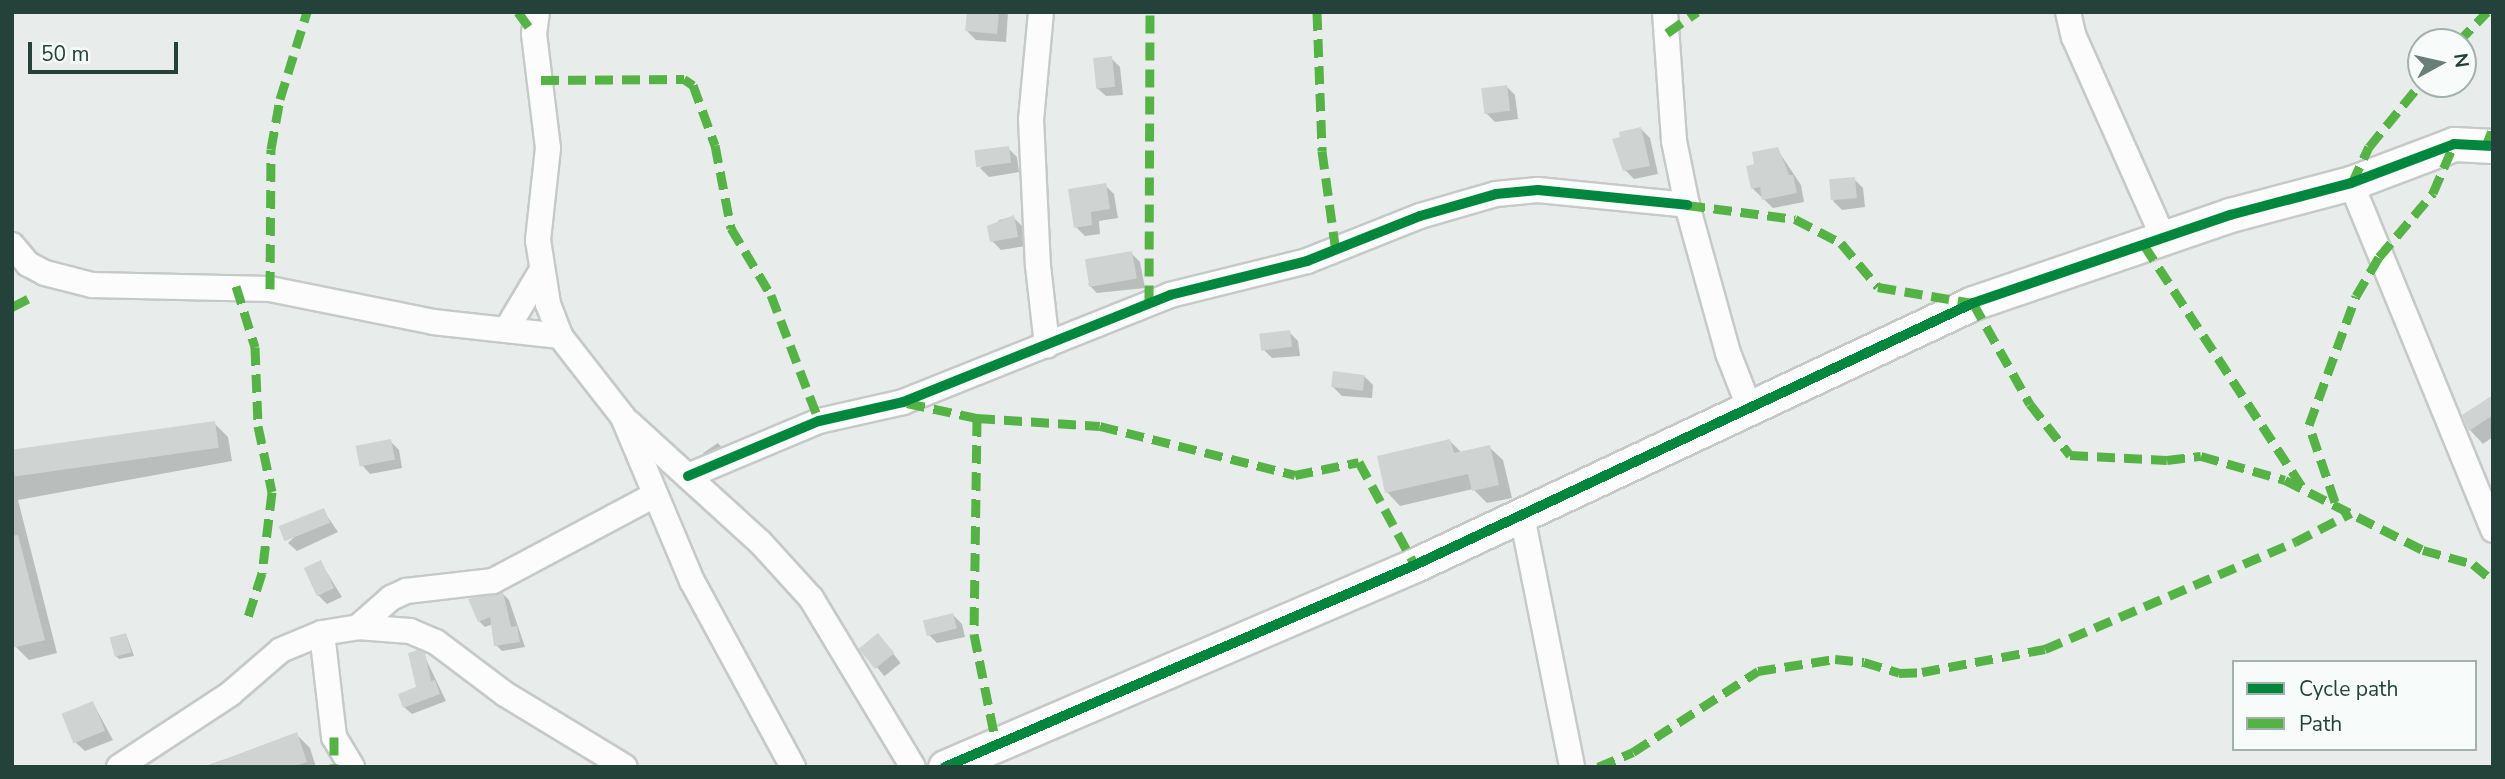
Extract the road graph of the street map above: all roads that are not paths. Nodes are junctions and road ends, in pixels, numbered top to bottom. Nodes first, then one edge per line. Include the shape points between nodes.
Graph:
1 (537, 12) edge
2 (1041, 12) edge
3 (1665, 12) edge
4 (2068, 12) edge
5 (2493, 146) edge
6 (2351, 183) junction
7 (1687, 205) junction
8 (2163, 237) junction
9 (12, 245) edge
10 (540, 273) junction
11 (508, 327) junction
12 (560, 336) junction
13 (1047, 345) junction
14 (1750, 409) junction
15 (623, 417) junction
16 (688, 476) junction
17 (656, 495) junction
18 (1522, 516) junction
19 (2493, 530) edge
20 (358, 627) junction
21 (322, 633) junction
22 (119, 767) edge
23 (352, 767) edge
24 (625, 767) edge
25 (793, 767) edge
26 (913, 767) edge
27 (945, 767) edge
28 (1572, 767) edge

1 - 10 street via 534,34 548,148 540,207
2 - 13 street via 1031,119
3 - 7 street via 1674,141
4 - 8 street via 2074,37
5 - 6 street via 2454,144
6 - 8 street
6 - 19 street
7 - 13 street via 1538,190 1496,194 1420,216 1307,261 1170,295
7 - 14 street via 1728,353
8 - 14 street via 1973,303
9 - 11 street via 28,264 45,273 92,285 270,289 433,322
10 - 11 street
10 - 12 street
11 - 12 street
12 - 15 street
13 - 16 street via 903,402 819,421
14 - 18 street
15 - 16 street
15 - 17 street
16 - 26 street via 760,542 811,598
17 - 20 street via 493,581 406,591
17 - 25 street via 692,581
18 - 27 street
18 - 28 street
20 - 21 street
20 - 24 street via 410,631 436,642 505,694
21 - 22 street via 281,650 230,694
21 - 23 street via 334,737

